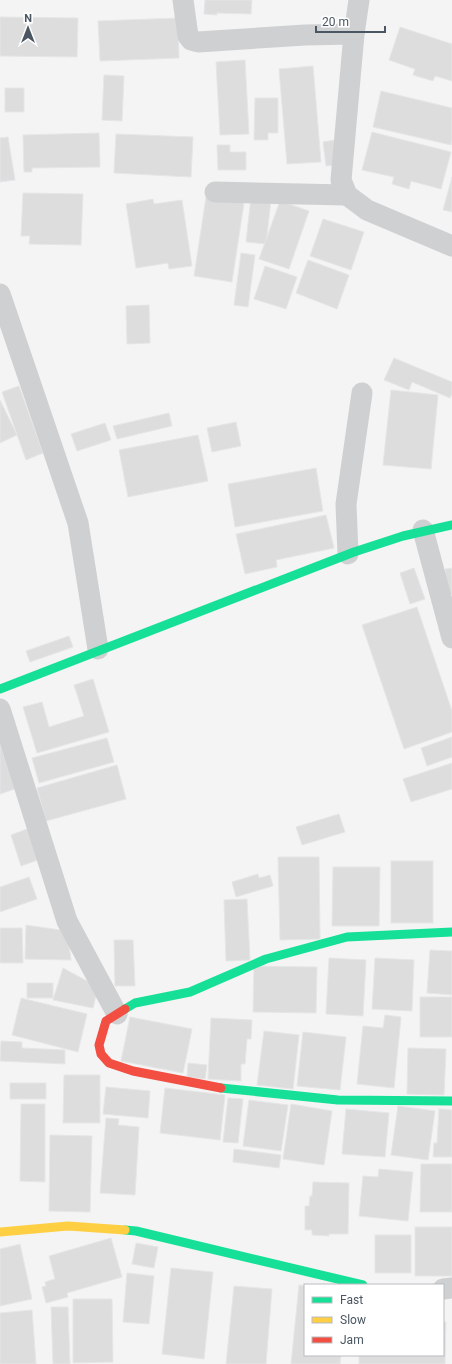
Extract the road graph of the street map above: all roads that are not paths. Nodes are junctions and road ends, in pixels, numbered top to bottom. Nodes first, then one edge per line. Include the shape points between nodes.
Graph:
1 (183, 0) edge
2 (359, 0) edge
3 (354, 34) junction
4 (215, 192) dead end
5 (347, 195) junction
6 (452, 246) edge
7 (0, 294) edge
8 (362, 393) dead end
9 (452, 525) edge
10 (423, 530) junction
11 (348, 554) junction
12 (452, 638) edge
13 (98, 649) junction
14 (0, 689) edge
15 (0, 709) edge
16 (452, 932) edge
17 (118, 1014) junction
18 (452, 1101) edge
19 (0, 1232) edge
20 (359, 1284) edge

1 - 3 street via 188,36 198,42
2 - 3 street
3 - 5 street via 341,172 341,180
4 - 5 street
5 - 6 street via 367,210
7 - 13 street via 78,524
8 - 11 street via 346,504
9 - 10 street
10 - 11 street
10 - 12 street
11 - 13 street
13 - 14 street
15 - 17 street via 67,921
16 - 17 street via 347,937 266,959 190,992 135,1003
17 - 18 street via 106,1021 99,1045 101,1054 109,1063 133,1071 220,1088 338,1100
19 - 20 street via 68,1226 136,1231

